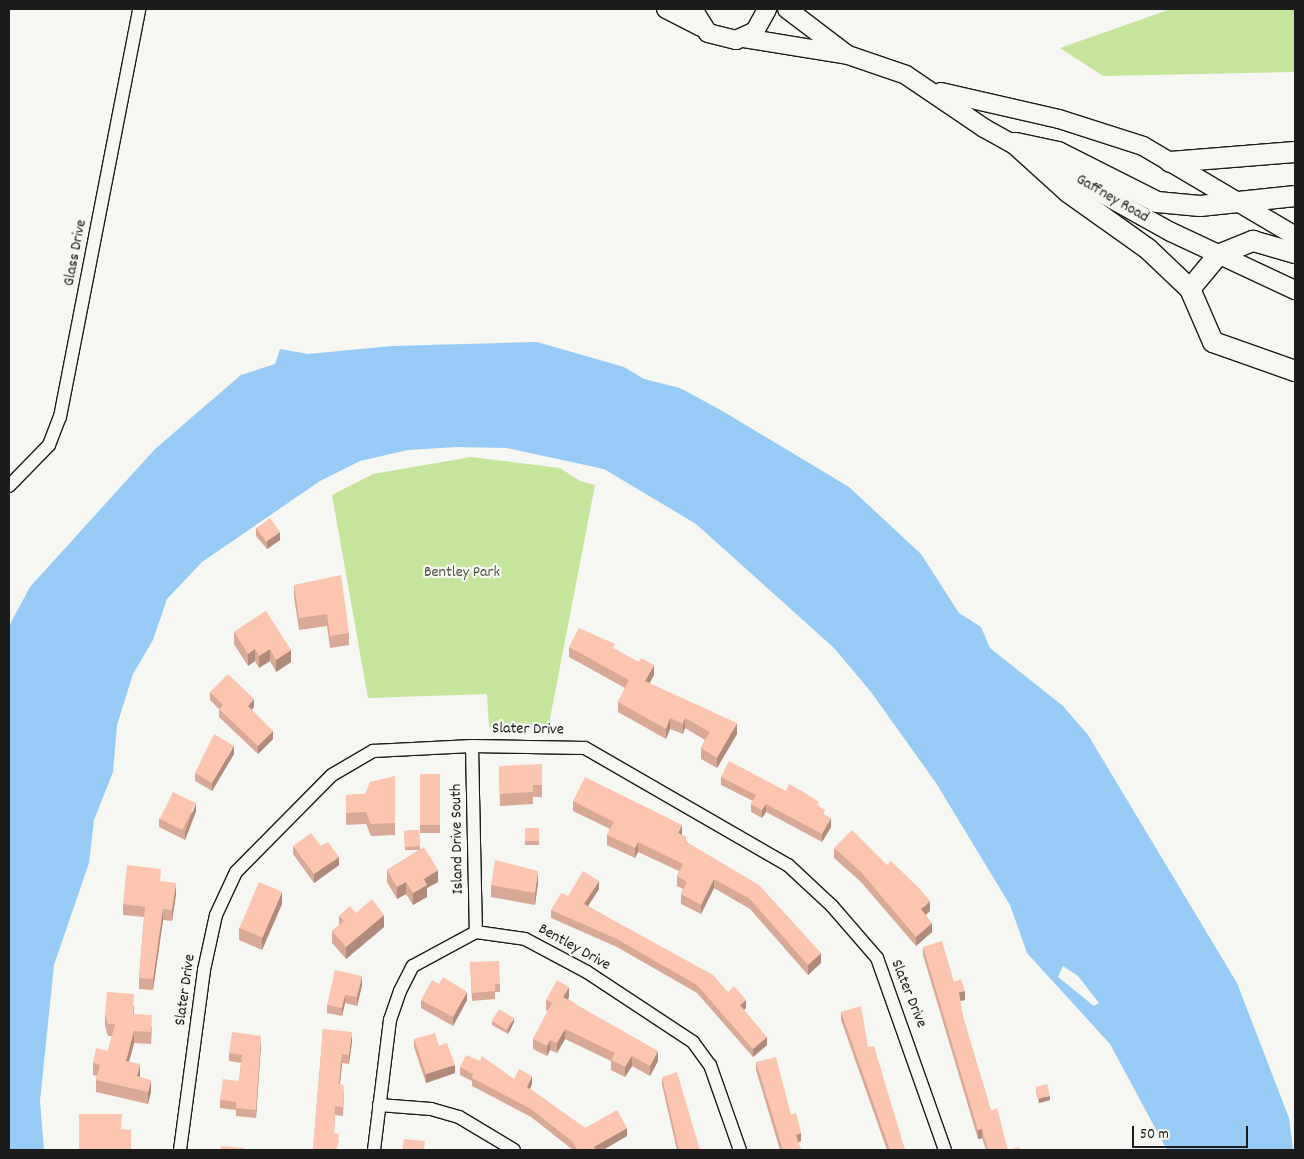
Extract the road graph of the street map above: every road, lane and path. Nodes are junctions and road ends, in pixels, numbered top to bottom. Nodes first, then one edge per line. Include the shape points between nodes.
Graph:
1 (140, 9) edge
2 (666, 9) edge
3 (693, 9) edge
4 (767, 9) edge
5 (787, 9) edge
6 (701, 27) junction
7 (744, 38) junction
8 (848, 54) junction
9 (938, 92) junction
10 (1014, 142) junction
11 (1295, 152) edge
12 (1170, 162) junction
13 (1295, 196) edge
14 (1238, 201) junction
15 (1295, 236) edge
16 (1295, 253) edge
17 (1218, 256) junction
18 (1190, 289) junction
19 (1295, 290) edge
20 (1295, 371) edge
21 (9, 486) edge
22 (472, 746) junction
23 (476, 932) junction
24 (378, 1105) junction
25 (180, 1150) edge
26 (374, 1150) edge
27 (514, 1150) edge
28 (740, 1150) edge
29 (945, 1150) edge

1 - 21 street, Glass Drive via 60,418 49,445
2 - 6 main road
3 - 6 main road
4 - 7 main road via 761,24
5 - 8 main road, Gaffney Road
6 - 7 main road, Gaffney Road via 724,40
7 - 8 main road, Gaffney Road
8 - 9 main road, Gaffney Road via 906,75
9 - 10 main road, Gaffney Road via 984,128
9 - 12 main road, Gaffney Road via 1059,118 1143,146
10 - 14 highway via 1058,152 1157,202 1200,206
10 - 17 main road, Gaffney Road
10 - 18 highway via 1068,192 1148,250
11 - 12 highway
12 - 14 main road, Gaffney Road
13 - 14 highway
14 - 15 main road, Gaffney Road
16 - 17 highway via 1253,241
17 - 18 highway
17 - 19 main road, Gaffney Road
18 - 20 highway via 1213,342
22 - 23 street, Island Drive South
22 - 25 street, Slater Drive via 374,751 332,775 236,872 216,915 204,970
22 - 29 street, Slater Drive via 585,748 788,865 832,906 877,958
23 - 24 street via 413,966 390,1020
23 - 28 street, Bentley Drive via 525,938 587,972 694,1042 710,1066
24 - 26 street
24 - 27 street via 431,1108 460,1117

